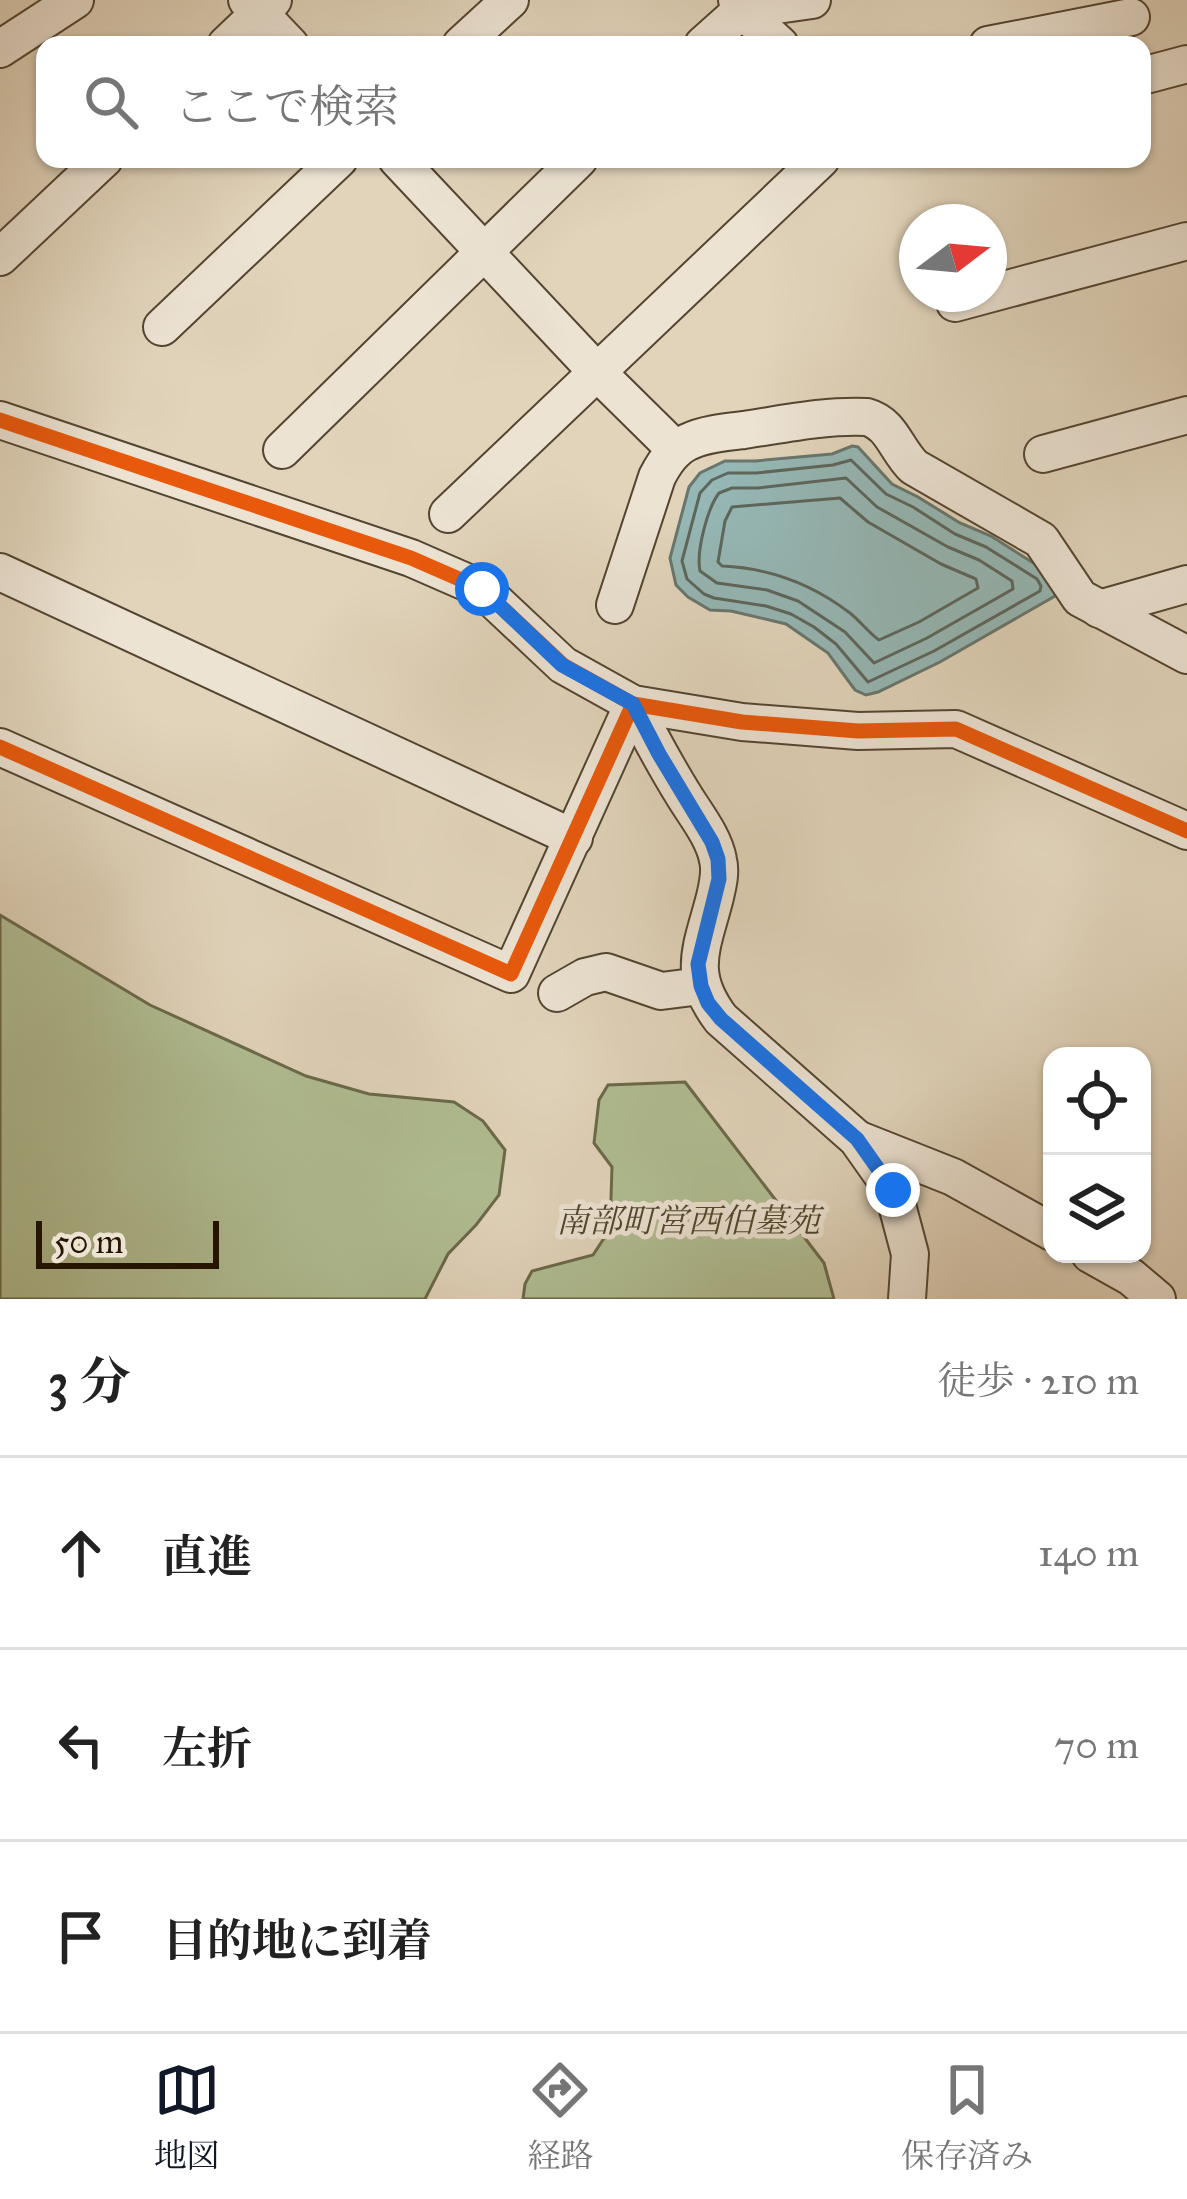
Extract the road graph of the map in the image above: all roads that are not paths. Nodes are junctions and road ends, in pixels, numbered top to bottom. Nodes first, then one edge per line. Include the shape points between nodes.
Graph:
1 (75, 0) edge
2 (510, 0) edge
3 (812, 0) edge
4 (260, 4) edge
5 (739, 5) edge
6 (1131, 17) dead end
7 (233, 36) edge
8 (283, 36) edge
9 (471, 36) edge
10 (711, 36) edge
11 (771, 36) edge
12 (1034, 36) edge
13 (0, 49) edge
14 (1187, 64) edge
15 (1151, 74) edge
16 (94, 168) edge
17 (330, 168) edge
18 (405, 168) edge
19 (571, 168) edge
20 (812, 168) edge
21 (1187, 241) edge
22 (484, 253) junction
23 (0, 257) edge
24 (1007, 290) edge
25 (162, 327) dead end
26 (598, 373) junction
27 (1187, 416) edge
28 (0, 420) edge
29 (282, 450) dead end
30 (676, 450) junction
31 (1043, 454) dead end
32 (448, 514) dead end
33 (0, 572) edge
34 (1187, 584) edge
35 (615, 605) dead end
36 (1099, 609) junction
37 (1187, 656) edge
38 (633, 704) junction
39 (0, 747) edge
40 (1187, 831) edge
41 (574, 838) junction
42 (701, 986) junction
43 (557, 993) dead end
44 (857, 1139) junction
45 (1043, 1227) edge
46 (1106, 1263) edge
47 (907, 1299) edge
48 (1156, 1299) edge

1 - 13 street
2 - 9 street
3 - 5 street
4 - 7 street
4 - 8 street
5 - 10 street
5 - 11 street
6 - 12 street
14 - 15 street
16 - 23 street
17 - 25 street
18 - 22 street
19 - 22 street
20 - 26 street
21 - 24 street
22 - 26 street
22 - 29 street
26 - 30 street
26 - 32 street
27 - 31 street
28 - 38 street via 482,589 562,665
30 - 35 street via 657,477
30 - 36 street via 736,431 878,420 914,467 1041,540 1080,598
33 - 41 street
34 - 36 street
36 - 37 street
38 - 40 street via 788,726 956,729
38 - 41 street
38 - 42 street via 718,859
39 - 41 street via 511,974
42 - 43 street via 661,991 606,972
42 - 44 street via 721,1019
44 - 45 street via 953,1177
44 - 47 street via 893,1190 910,1253
46 - 48 street

